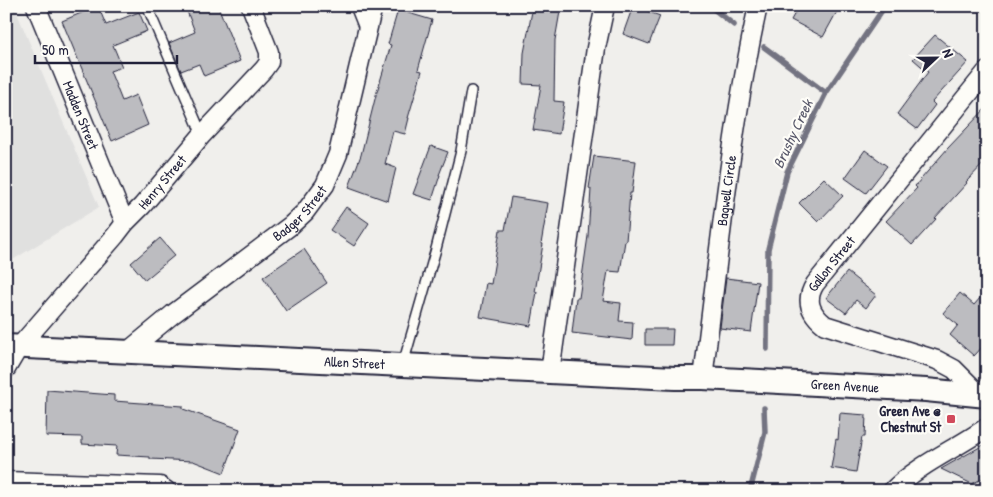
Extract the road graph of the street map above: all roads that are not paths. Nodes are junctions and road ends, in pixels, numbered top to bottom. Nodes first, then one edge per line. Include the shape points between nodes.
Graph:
1 (36, 6) edge
2 (147, 6) edge
3 (251, 6) edge
4 (355, 6) edge
5 (373, 6) edge
6 (605, 6) edge
7 (758, 6) edge
8 (366, 34) junction
9 (987, 71) edge
10 (471, 91) dead end
11 (202, 135) junction
12 (125, 223) junction
13 (13, 347) edge
14 (126, 352) junction
15 (403, 365) junction
16 (6, 369) edge
17 (550, 372) junction
18 (704, 378) junction
19 (985, 392) edge
20 (987, 427) edge
21 (6, 481) edge
22 (166, 491) edge
23 (892, 491) edge

1 - 12 street, Madden Street
2 - 11 lane
3 - 11 street, Henry Street via 269,52 269,62
4 - 8 lane
5 - 8 street, Badger Street
6 - 17 street via 596,48
7 - 18 street, Bagwell Circle via 734,137
8 - 14 street, Badger Street via 338,154 325,185 305,212
9 - 19 street, Gallon Street via 815,284 810,302 812,311 825,324 938,360
10 - 15 lane via 461,151
11 - 12 street, Henry Street
12 - 13 street, Henry Street
13 - 14 street, Allen Street
13 - 16 street, Henry Street
14 - 15 street, Allen Street
15 - 17 street, Allen Street
17 - 18 street, Allen Street
18 - 19 street, Green Avenue
20 - 23 street via 902,480
21 - 22 street via 160,486

